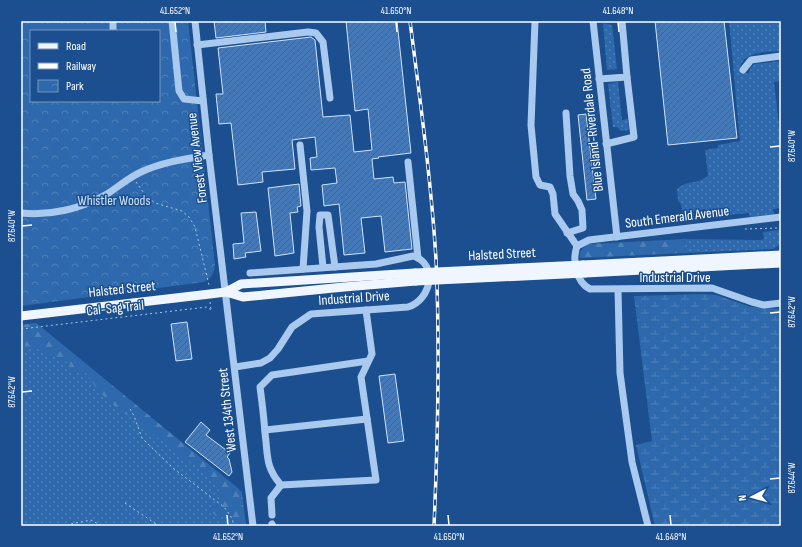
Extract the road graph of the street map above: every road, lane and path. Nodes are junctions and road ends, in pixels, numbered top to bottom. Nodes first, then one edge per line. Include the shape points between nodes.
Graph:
1 (172, 21) edge
2 (195, 21) edge
3 (535, 21) edge
4 (593, 21) edge
5 (622, 21) edge
6 (197, 45) junction
7 (781, 56) edge
8 (744, 70) dead end
9 (627, 77) junction
10 (599, 79) junction
11 (330, 98) dead end
12 (203, 101) junction
13 (566, 113) dead end
14 (606, 144) junction
15 (300, 145) dead end
16 (209, 155) junction
17 (408, 162) dead end
18 (133, 176) junction
19 (21, 213) edge
20 (779, 220) edge
21 (583, 228) junction
22 (763, 229) dead end
23 (567, 233) junction
24 (617, 237) junction
25 (589, 240) junction
26 (577, 246) junction
27 (781, 255) edge
28 (418, 258) junction
29 (781, 263) edge
30 (323, 267) junction
31 (335, 267) junction
32 (303, 268) junction
33 (584, 269) junction
34 (250, 273) dead end
35 (416, 277) junction
36 (208, 282) dead end
37 (618, 290) junction
38 (226, 292) junction
39 (781, 303) edge
40 (211, 310) dead end
41 (366, 310) junction
42 (21, 316) edge
43 (21, 329) edge
44 (368, 361) junction
45 (235, 367) junction
46 (130, 409) dead end
47 (367, 419) junction
48 (265, 430) junction
49 (281, 485) junction
50 (126, 503) dead end
51 (272, 515) dead end
52 (71, 524) dead end
53 (102, 526) edge
54 (160, 526) edge
55 (234, 526) edge
56 (253, 526) edge
57 (648, 526) edge

1 - 12 street via 178,91 184,99
2 - 6 street, Forest View Avenue
3 - 23 street via 531,125 536,177 540,185 550,187 555,214
4 - 10 street, Blue Island-Riverdale Road
5 - 9 street
6 - 11 street via 316,33 323,42
6 - 12 street, Forest View Avenue
7 - 8 street via 751,60
9 - 10 street
9 - 14 street via 634,137
10 - 14 street, Blue Island-Riverdale Road
12 - 16 street, Forest View Avenue
13 - 21 street via 570,176 573,194 582,210
14 - 24 street, Blue Island-Riverdale Road
15 - 32 street via 307,211
16 - 18 street via 174,160
16 - 38 street, Forest View Avenue
17 - 28 street
18 - 19 street via 106,194 80,206 54,213
18 - 36 path via 146,196 155,203 182,211 189,217 195,226
20 - 22 path via 777,228
20 - 24 street, South Emerald Avenue
21 - 23 street
21 - 25 street
23 - 26 street
24 - 25 street, South Emerald Avenue
25 - 26 street, South Emerald Avenue
26 - 37 street, Industrial Drive via 574,254 575,265 586,286 598,290
27 - 33 main road, Halsted Street
28 - 31 street via 406,256 386,263
28 - 41 street, Industrial Drive via 426,265 429,279 421,300 408,307
29 - 33 main road, Halsted Street
30 - 31 street
30 - 31 street via 320,215 328,215
30 - 32 street
32 - 34 street
33 - 35 main road, Halsted Street, bridge
35 - 38 main road, Halsted Street via 243,297
35 - 38 main road, Halsted Street via 242,284
37 - 39 street, Industrial Drive via 712,288 764,305
37 - 57 street via 620,373 632,462
38 - 42 main road, Halsted Street
38 - 45 street, West 134th Street
40 - 43 path, Cal-Sag Trail via 207,307
41 - 44 street via 372,354
41 - 45 street, Industrial Drive via 311,314 292,327 270,358 261,363
44 - 47 street via 360,377
44 - 48 street via 272,375 260,387
45 - 56 street, West 134th Street
46 - 55 path via 142,438 165,461 224,507
47 - 48 street
47 - 49 street via 376,480
48 - 49 street via 266,454 274,477
49 - 51 street via 271,498
50 - 54 path
52 - 53 path via 91,520

